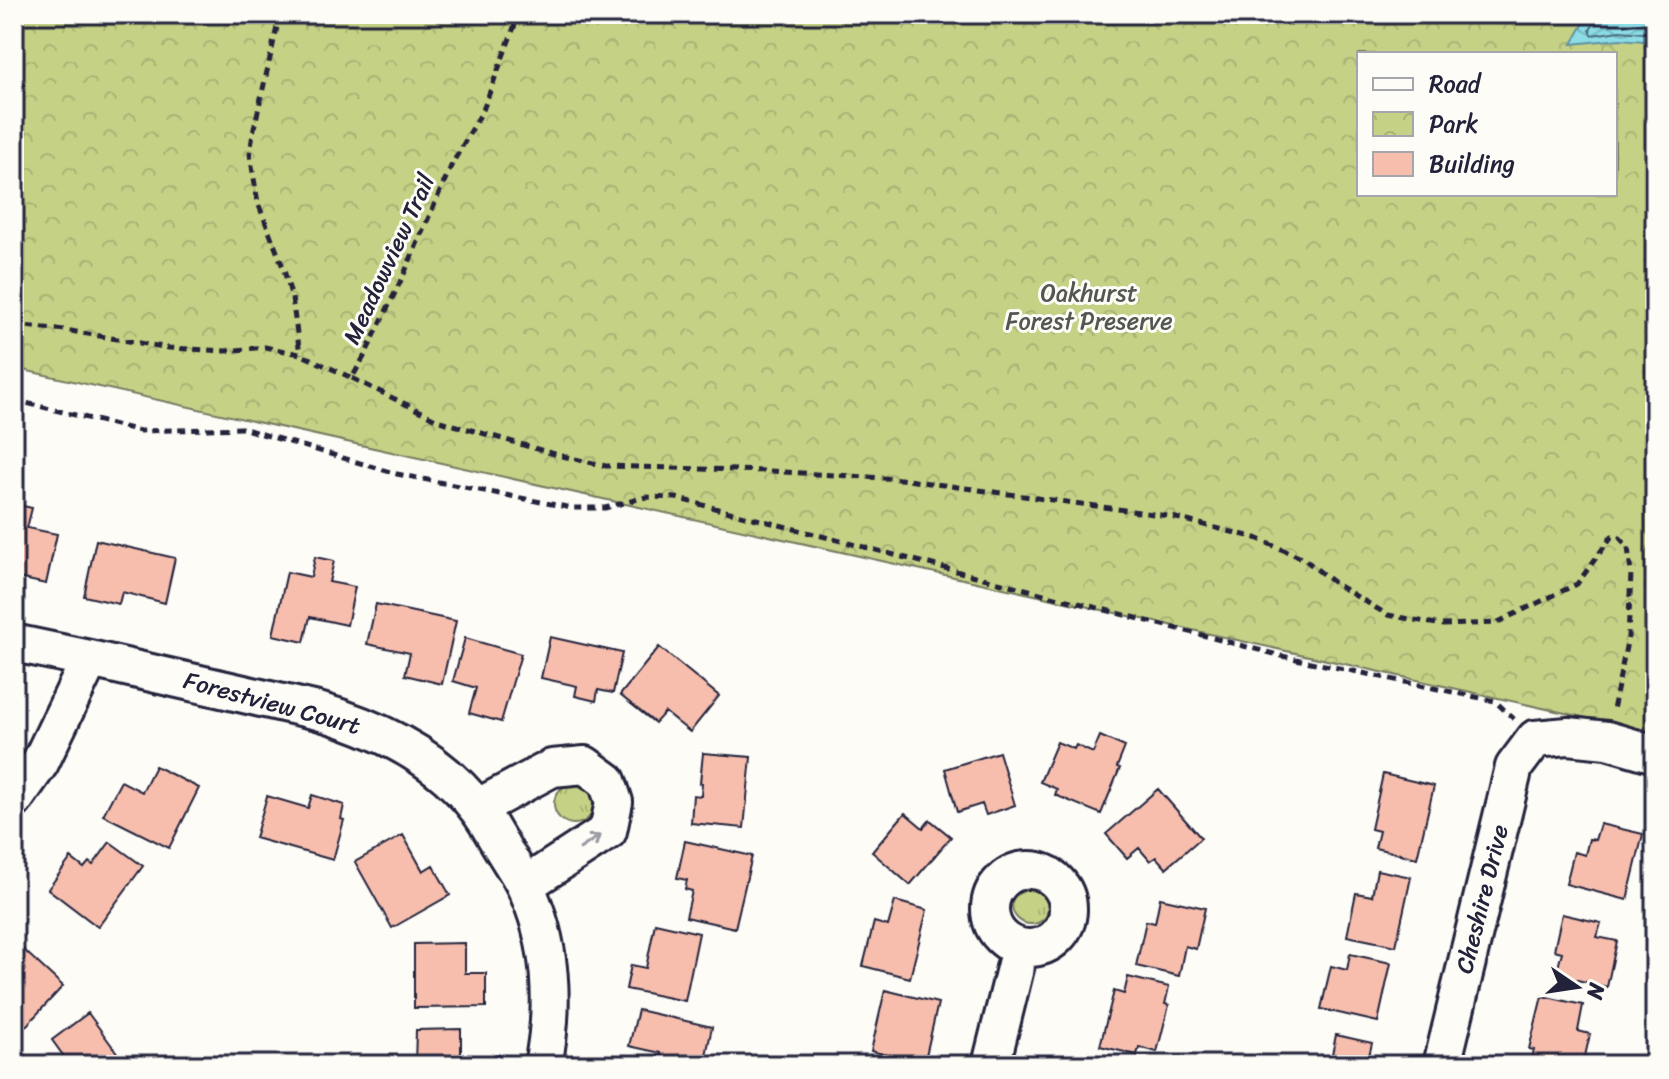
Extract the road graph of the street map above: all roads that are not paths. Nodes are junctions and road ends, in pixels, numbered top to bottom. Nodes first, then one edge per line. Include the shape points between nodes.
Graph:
1 (14, 643) edge
2 (90, 659) junction
3 (1655, 754) edge
4 (14, 800) edge
5 (477, 808) junction
6 (525, 885) junction
7 (1020, 948) dead end
8 (543, 1065) edge
9 (991, 1065) edge
10 (1442, 1065) edge

1 - 2 street, Forestview Court
2 - 4 street via 40,763
2 - 5 street, Forestview Court via 352,721 411,750
3 - 10 street, Cheshire Drive via 1607,740 1535,739 1514,767
5 - 6 street, Forestview Court
6 -> 5 street via 608,831 614,802 607,781 585,765 552,768
6 - 8 street, Forestview Court via 539,923 551,991
7 - 9 street

